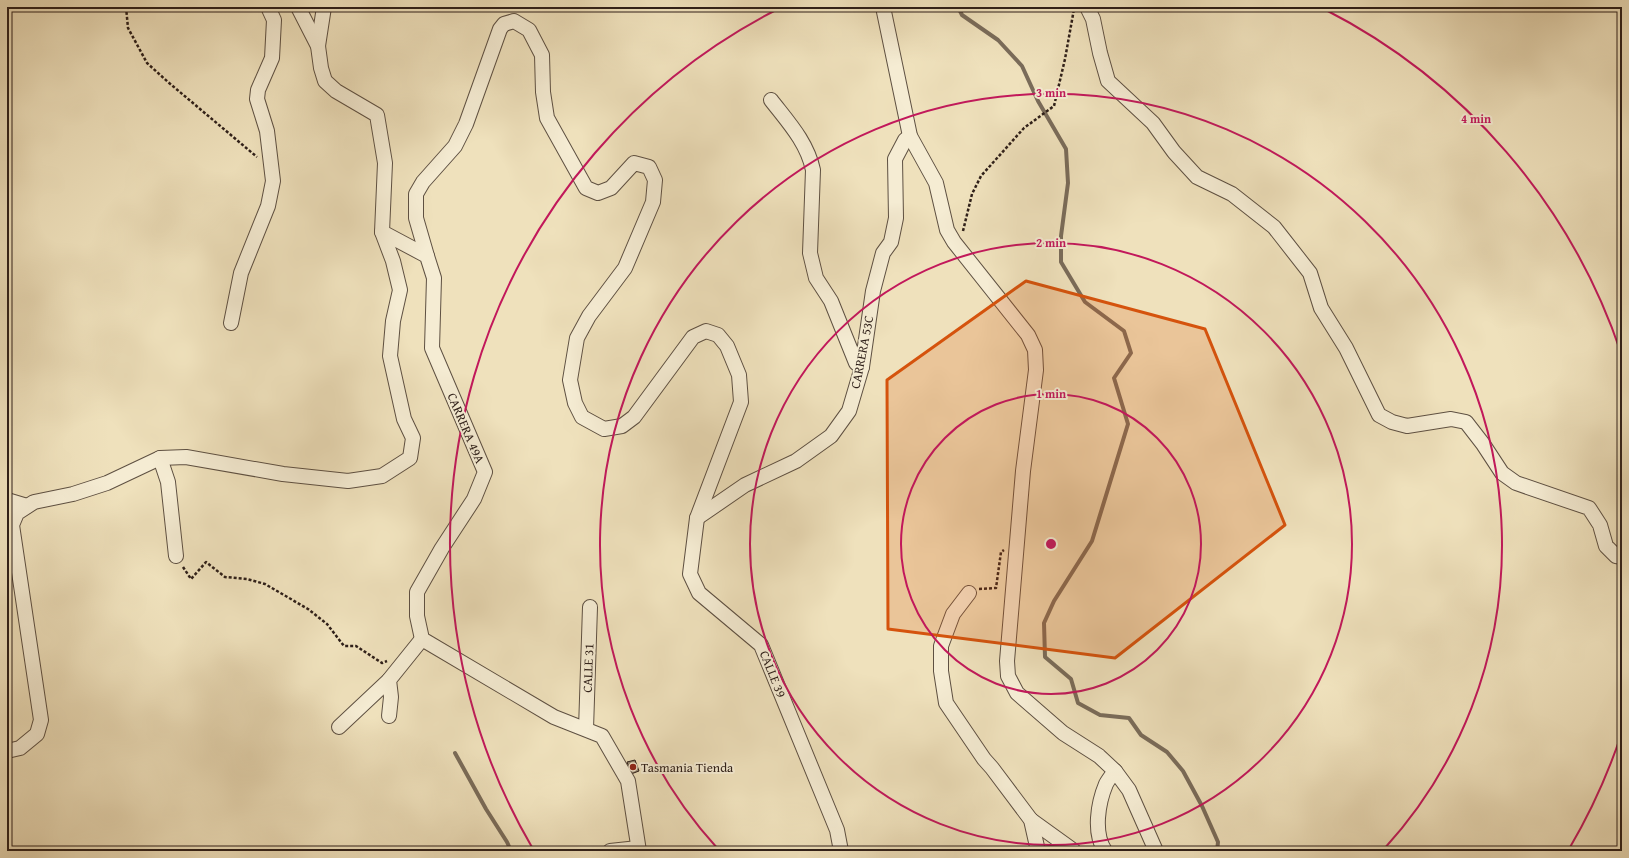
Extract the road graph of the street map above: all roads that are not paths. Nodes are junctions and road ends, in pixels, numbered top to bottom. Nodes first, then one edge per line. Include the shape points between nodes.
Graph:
1 (268, 7) edge
2 (298, 7) edge
3 (324, 7) edge
4 (883, 7) edge
5 (1087, 7) edge
6 (318, 46) junction
7 (771, 100) dead end
8 (910, 136) junction
9 (382, 232) junction
10 (427, 256) junction
11 (231, 323) dead end
12 (862, 366) junction
13 (160, 458) junction
14 (7, 500) edge
15 (27, 506) junction
16 (697, 518) junction
17 (176, 556) road end
18 (1622, 557) edge
19 (970, 593) road end
20 (590, 607) dead end
21 (422, 639) junction
22 (389, 680) junction
23 (389, 716) dead end
24 (339, 727) dead end
25 (586, 729) junction
26 (7, 750) edge
27 (1114, 771) junction
28 (1031, 820) junction
29 (639, 850) edge
30 (610, 851) edge
31 (841, 851) edge
32 (1038, 851) edge
33 (1074, 851) edge
34 (1105, 851) edge
35 (1156, 851) edge

1 - 11 street via 274,20 272,58 258,90 257,99 267,131 273,181 268,206 241,273
2 - 6 street
3 - 6 street
4 - 8 street
5 - 18 street via 1093,19 1108,81 1153,123 1174,152 1197,177 1232,194 1274,227 1310,273 1321,308 1346,348 1379,415 1407,426 1451,418 1466,422 1502,473 1516,483 1589,508 1600,525 1606,546 1616,556
6 - 9 street via 325,80 336,91 377,116 385,163
7 - 12 street via 803,142 811,159 813,170 810,253 816,278 832,301 856,363
8 - 12 street, CARRERA 53C via 905,140 895,160 896,218 891,242 883,253 873,291
8 - 27 street via 936,183 948,230 954,242 1028,335 1035,350 1036,370 1023,471 1007,661 1008,676 1017,694 1063,734 1098,756
9 - 10 street
9 - 13 street via 400,290 393,321 390,356 404,419 413,438 410,458 382,476 348,481 283,474 186,457
10 - 16 street, CARRERA 49A via 416,218 416,194 423,182 455,146 466,124 500,29 504,24 514,21 529,30 542,55 547,118 586,188 598,193 611,188 634,163 649,167 655,180 653,202 625,268 588,316 577,338 570,380 575,403 582,417 604,429 622,426 634,417 693,336 706,331 718,335 727,346 739,375 742,402
10 - 21 street, CARRERA 49A via 434,278 432,348 485,472 474,499 417,592 417,616
12 - 16 street, CARRERA 53C via 849,411 831,436 796,461 745,485
13 - 15 street via 107,483
13 - 17 street via 168,482
14 - 15 street
15 - 26 street via 17,513 12,525 41,720 37,734 20,748
16 - 31 street, CALLE 39 via 690,574 699,593 761,645 837,830
19 - 28 street via 953,614 941,646 941,671 946,703 984,759
20 - 25 street, CALLE 31
21 - 22 street
21 - 25 street via 554,717
22 - 23 street
22 - 24 street
25 - 29 street via 602,736 628,781
27 - 34 street via 1106,784 1098,814 1098,831
27 - 35 street via 1129,790
28 - 32 street
28 - 33 street
29 - 30 street

